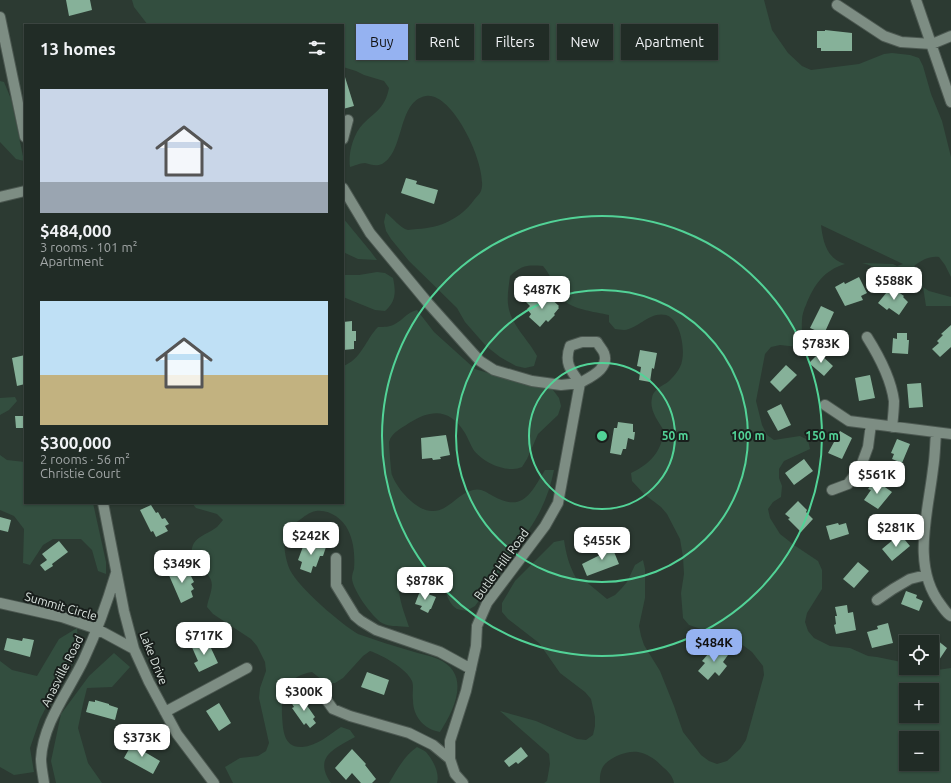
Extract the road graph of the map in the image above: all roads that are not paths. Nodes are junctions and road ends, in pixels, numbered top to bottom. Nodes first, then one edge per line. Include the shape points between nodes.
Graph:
1 (916, 0) edge
2 (837, 5) dead end
3 (0, 17) edge
4 (951, 36) edge
5 (932, 44) junction
6 (951, 102) edge
7 (348, 120) dead end
8 (24, 132) edge
9 (344, 135) edge
10 (344, 190) edge
11 (24, 191) edge
12 (0, 197) edge
13 (867, 337) dead end
14 (825, 405) dead end
15 (871, 424) junction
16 (892, 427) junction
17 (936, 433) junction
18 (951, 434) edge
19 (832, 490) dead end
20 (103, 504) edge
21 (336, 558) dead end
22 (116, 572) junction
23 (926, 575) junction
24 (877, 600) dead end
25 (0, 602) edge
26 (951, 616) edge
27 (97, 629) junction
28 (134, 649) junction
29 (247, 668) dead end
30 (471, 669) junction
31 (317, 687) dead end
32 (165, 712) junction
33 (450, 759) junction
34 (44, 783) edge
35 (214, 783) edge
36 (463, 783) edge

1 - 5 street
2 - 5 street via 884,36 900,42
3 - 8 street
4 - 5 street
5 - 6 street
7 - 9 street
10 - 30 street, Butler Hill Road via 370,233 480,361 494,370 532,382 561,385 580,383 558,503 540,533 487,603 477,626
11 - 12 street
13 - 16 street via 878,354 891,387 894,402
14 - 15 street via 848,421
15 - 16 street
15 - 19 street via 862,466 848,484
16 - 17 street
17 - 18 street
17 - 23 street via 923,546
20 - 22 street, Lake Drive
21 - 30 street via 336,584 355,616 361,621 376,630 440,652
22 - 27 street, Anasville Road
22 - 28 street, Lake Drive
23 - 24 street via 910,579
23 - 26 street via 934,597
25 - 27 street, Summit Circle via 62,617
27 - 28 street, Summit Circle
27 - 34 street, Anasville Road via 45,736 41,759
28 - 32 street, Lake Drive
29 - 32 street
30 - 33 street, Butler Hill Road via 450,741
31 - 33 street via 333,708 350,716 409,733 433,745
32 - 35 street, Lake Drive via 177,734
33 - 36 street, Butler Hill Road via 455,774

